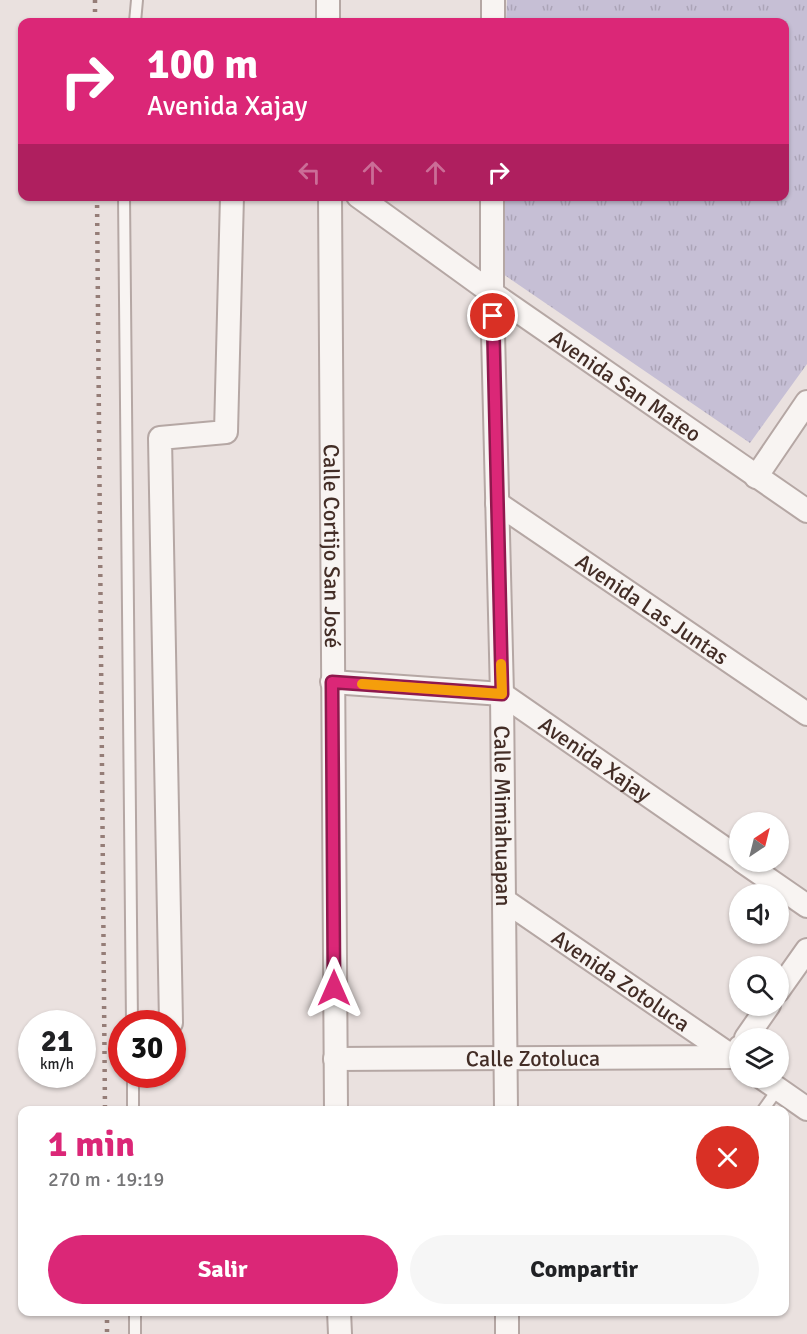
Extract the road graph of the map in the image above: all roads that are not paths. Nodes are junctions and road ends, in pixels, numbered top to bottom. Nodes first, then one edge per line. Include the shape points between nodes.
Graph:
1 (137, 0) edge
2 (328, 0) edge
3 (493, 0) edge
4 (135, 18) edge
5 (328, 18) edge
6 (493, 18) edge
7 (124, 201) edge
8 (232, 201) edge
9 (330, 201) edge
10 (365, 201) edge
11 (492, 201) edge
12 (492, 293) junction
13 (807, 402) edge
14 (756, 477) junction
15 (497, 503) junction
16 (807, 511) edge
17 (332, 682) junction
18 (502, 694) junction
19 (807, 714) edge
20 (729, 852) edge
21 (758, 872) edge
22 (504, 900) junction
23 (807, 906) edge
24 (807, 950) edge
25 (789, 975) edge
26 (132, 1010) edge
27 (171, 1010) edge
28 (729, 1050) edge
29 (729, 1055) edge
30 (335, 1059) junction
31 (506, 1059) junction
32 (133, 1088) edge
33 (769, 1088) edge
34 (777, 1088) edge
35 (133, 1106) edge
36 (336, 1106) edge
37 (506, 1106) edge
38 (764, 1106) edge
39 (807, 1109) edge
40 (135, 1316) edge
41 (339, 1316) edge
42 (507, 1316) edge
43 (135, 1334) edge
44 (340, 1334) edge
45 (507, 1334) edge

1 - 4 lane
2 - 5 street
3 - 6 street
7 - 26 lane
8 - 27 street via 226,432 160,438
9 - 17 street, Calle Cortijo San José
10 - 12 street, Avenida San Mateo
11 - 12 street, Calle Mimiahuapan
12 - 14 street, Avenida San Mateo
12 - 15 street, Calle Mimiahuapan
13 - 14 street
14 - 16 street, Avenida San Mateo
15 - 18 street, Calle Mimiahuapan
15 - 19 street, Avenida Las Juntas
17 - 18 street
17 - 30 street, Calle Cortijo San José
18 - 20 street, Avenida Xajay
18 - 22 street, Calle Mimiahuapan
21 - 23 street, Avenida Xajay
22 - 28 street, Avenida Zotoluca
22 - 31 street, Calle Mimiahuapan
24 - 25 street
29 - 31 street, Calle Zotoluca
30 - 31 street, Calle Zotoluca
30 - 36 street, Calle Cortijo San José
31 - 37 street, Calle Mimiahuapan
32 - 35 lane
33 - 38 lane
34 - 39 street
40 - 43 lane
41 - 44 street
42 - 45 street

